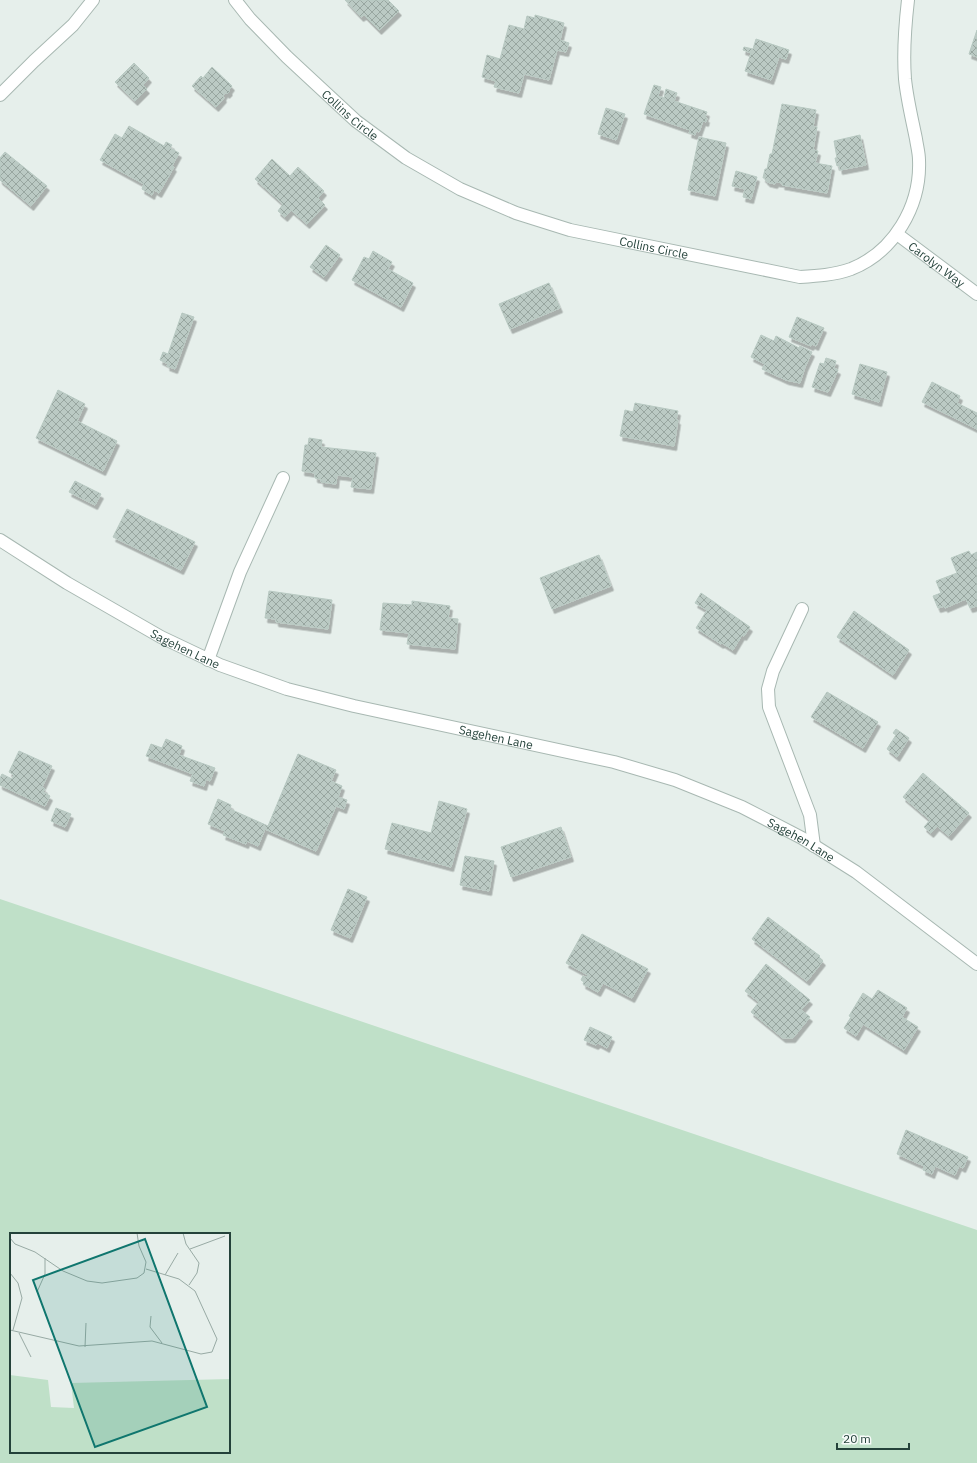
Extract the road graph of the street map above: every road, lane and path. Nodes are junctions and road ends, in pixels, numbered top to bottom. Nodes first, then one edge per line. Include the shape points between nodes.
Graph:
1 (93, 0) edge
2 (235, 0) edge
3 (908, 0) edge
4 (0, 95) edge
5 (897, 234) junction
6 (977, 294) edge
7 (282, 478) dead end
8 (0, 540) edge
9 (802, 609) dead end
10 (208, 660) junction
11 (814, 846) junction
12 (977, 964) edge

1 - 4 street via 73,25
2 - 5 street, Collins Circle via 250,20 356,121 406,158 460,189 516,213 570,230 800,276 826,276 851,269 871,258
3 - 5 street, Collins Circle via 904,36 905,79 919,159 918,185 910,211
5 - 6 street, Carolyn Way
7 - 10 street via 240,572
8 - 10 street, Sagehen Lane via 73,587 161,637
9 - 11 street via 773,671 768,689 770,707 810,815
10 - 11 street, Sagehen Lane via 287,688 346,704 604,760 675,780 742,807
11 - 12 street, Sagehen Lane via 856,872

